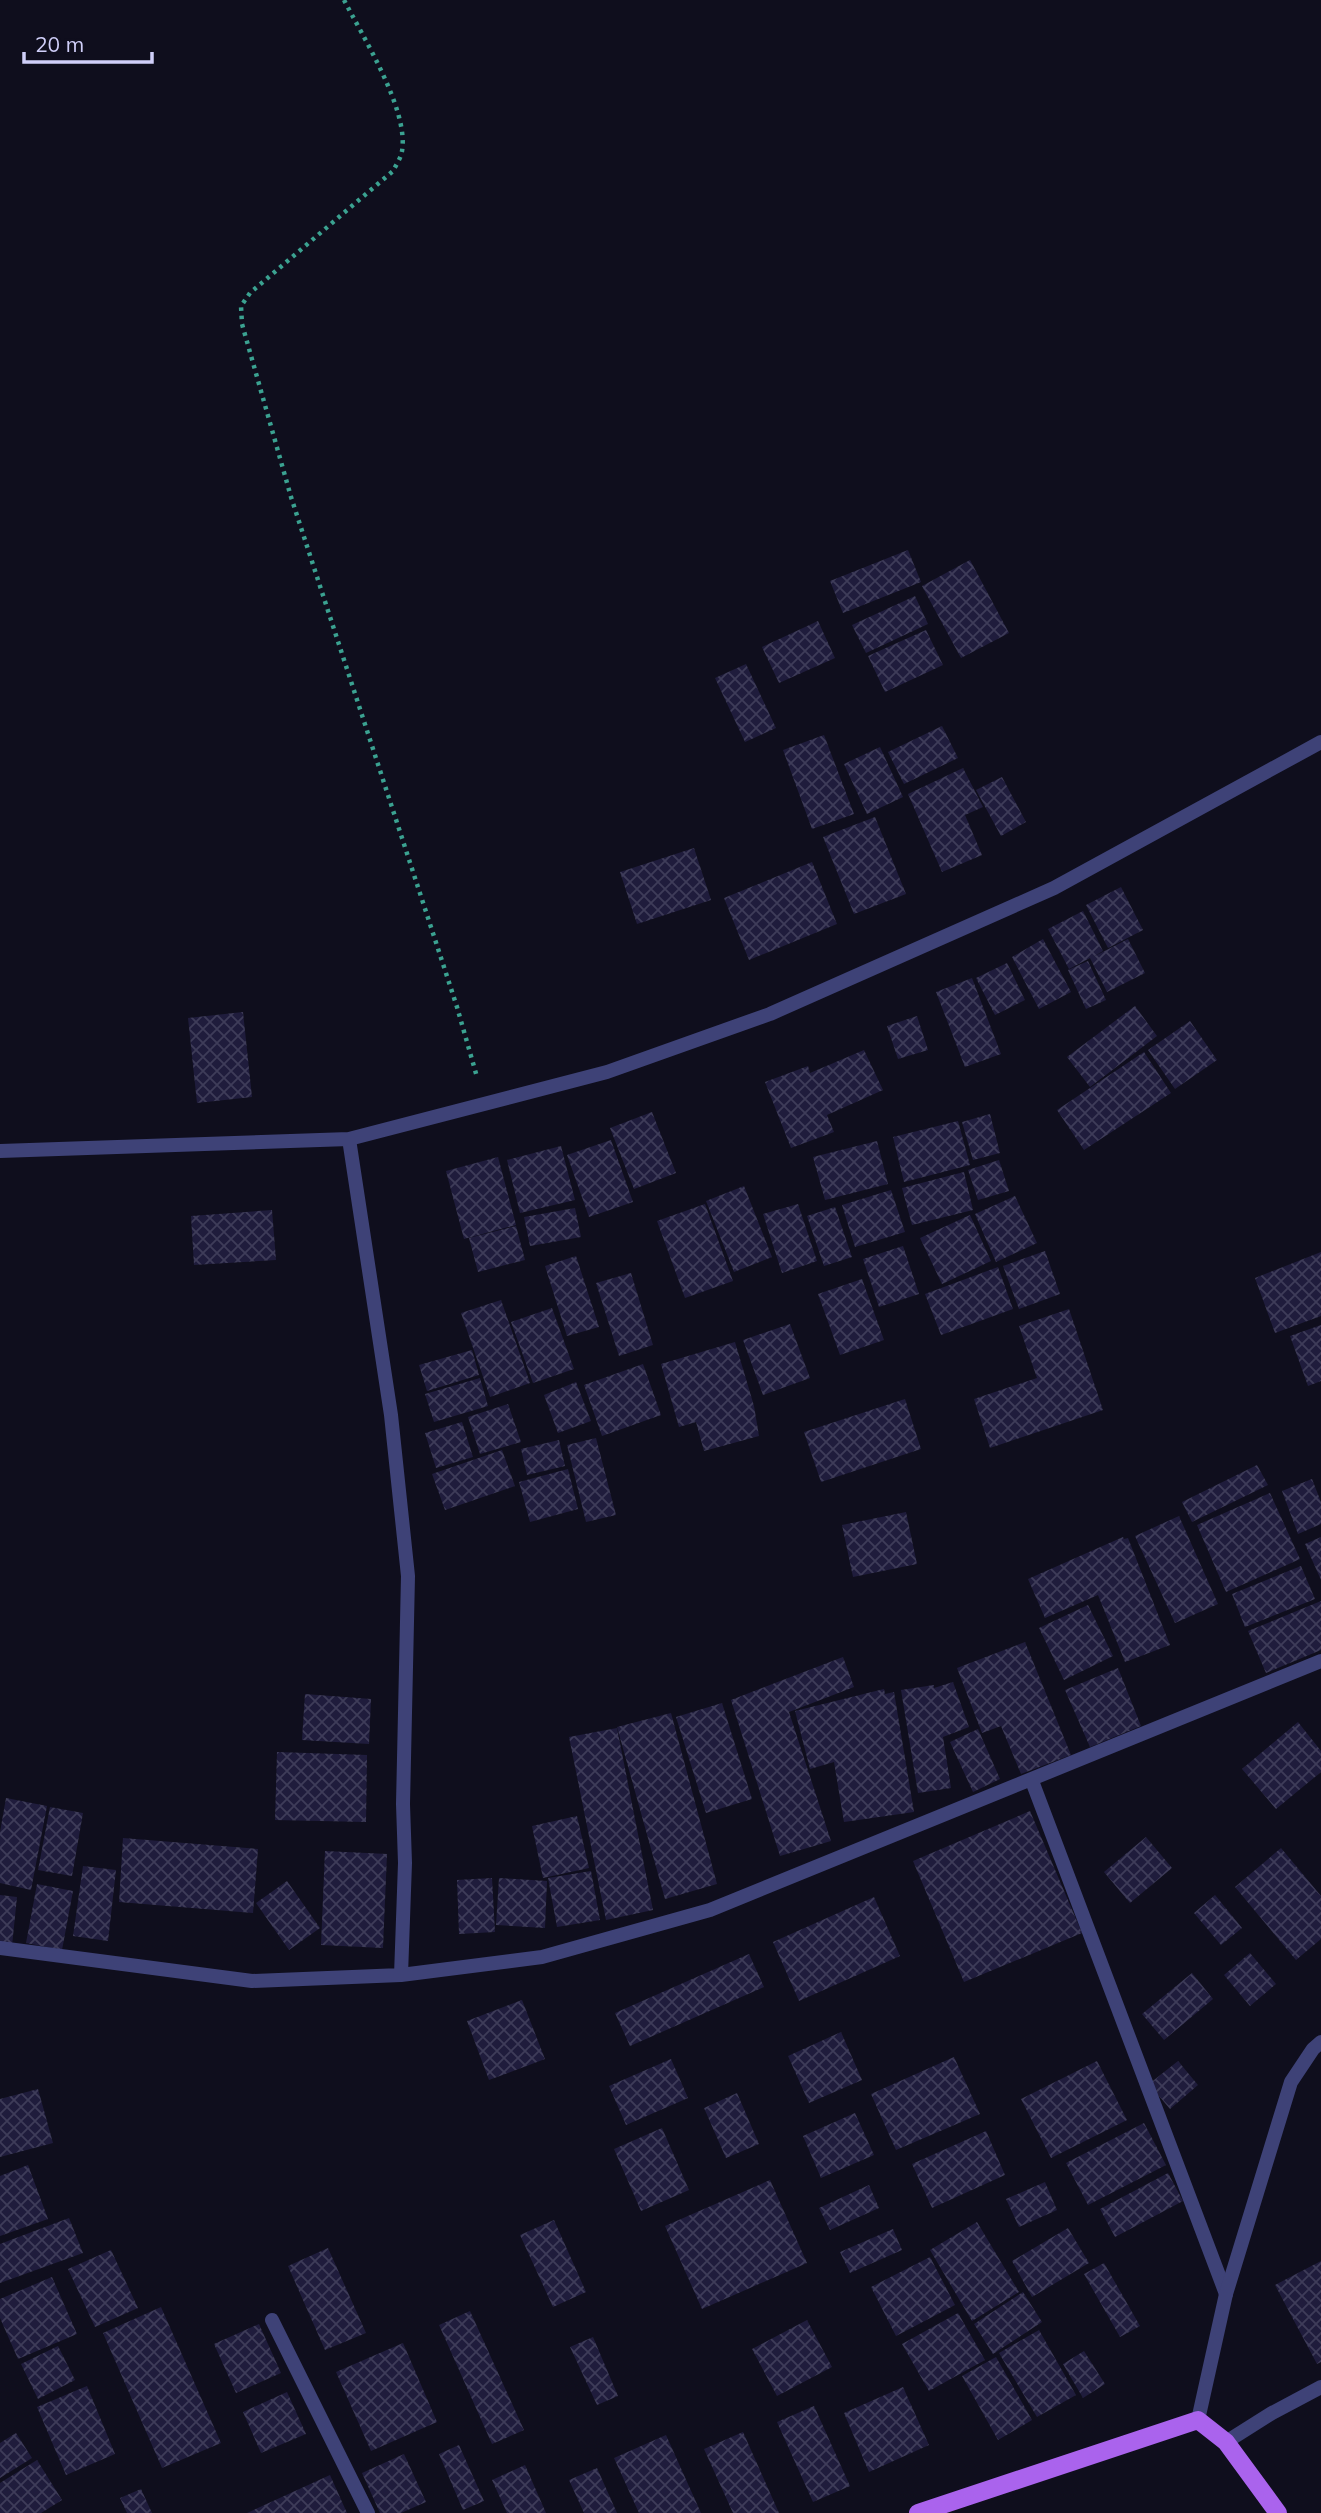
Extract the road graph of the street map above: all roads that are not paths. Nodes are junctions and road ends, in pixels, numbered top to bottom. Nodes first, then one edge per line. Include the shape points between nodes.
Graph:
1 (1321, 742) edge
2 (349, 1139) junction
3 (0, 1151) edge
4 (1321, 1661) edge
5 (1032, 1781) junction
6 (0, 1948) edge
7 (401, 1975) junction
8 (1321, 2042) edge
9 (1226, 2294) junction
10 (272, 2320) dead end
11 (1321, 2387) edge
12 (1198, 2420) junction
13 (1226, 2442) junction
14 (368, 2513) edge
15 (918, 2513) edge
16 (1278, 2513) edge

1 - 2 street via 1054,888 770,1014 607,1072
2 - 3 street
2 - 7 street via 391,1415 408,1576
4 - 5 street
5 - 7 street via 710,1910 541,1957
5 - 9 street
6 - 7 street via 252,1981
8 - 9 street via 1291,2082
9 - 12 street
10 - 14 street
11 - 13 street
12 - 13 main road
12 - 15 main road
13 - 16 main road

